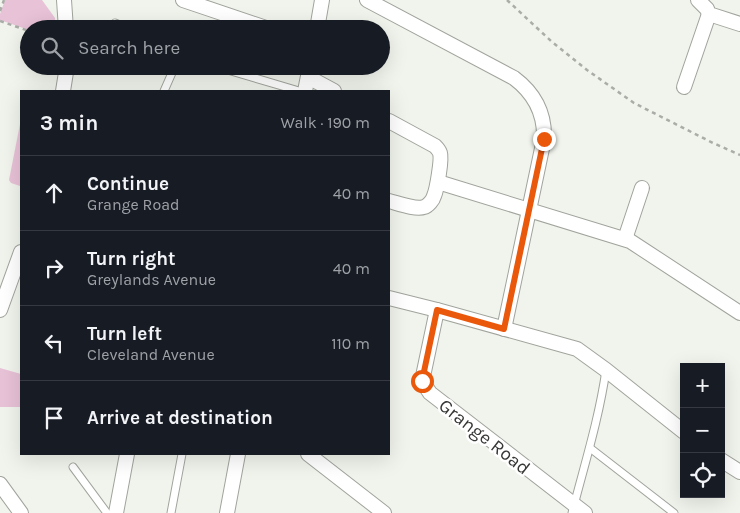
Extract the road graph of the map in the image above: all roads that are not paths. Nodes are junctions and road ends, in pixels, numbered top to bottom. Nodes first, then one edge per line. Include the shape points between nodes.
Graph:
1 (64, 0) edge
2 (183, 0) edge
3 (322, 0) edge
4 (367, 0) edge
5 (698, 0) edge
6 (709, 14) junction
7 (65, 20) edge
8 (242, 20) edge
9 (319, 20) edge
10 (740, 24) edge
11 (66, 75) edge
12 (171, 75) edge
13 (245, 75) edge
14 (308, 75) edge
15 (313, 75) edge
16 (684, 87) dead end
17 (63, 90) edge
18 (164, 90) edge
19 (296, 90) edge
20 (305, 90) edge
21 (333, 90) edge
22 (390, 122) edge
23 (438, 182) junction
24 (642, 188) dead end
25 (390, 201) edge
26 (529, 211) junction
27 (625, 239) junction
28 (20, 255) edge
29 (390, 298) edge
30 (739, 308) edge
31 (0, 310) edge
32 (437, 310) junction
33 (504, 329) junction
34 (606, 370) junction
35 (680, 429) edge
36 (590, 448) junction
37 (127, 455) edge
38 (182, 455) edge
39 (238, 455) edge
40 (309, 455) edge
41 (725, 463) edge
42 (73, 467) dead end
43 (740, 472) edge
44 (0, 484) edge
45 (577, 510) edge
46 (21, 513) edge
47 (107, 513) edge
48 (116, 513) edge
49 (171, 513) edge
50 (227, 513) edge
51 (384, 513) edge
52 (674, 513) edge

1 - 7 street
2 - 8 street
3 - 9 street
4 - 26 street via 514,78 531,94 544,128 544,139
5 - 6 street
6 - 10 street
6 - 16 street
11 - 17 street
12 - 18 lane
13 - 19 lane
14 - 20 street
15 - 21 street
22 - 23 street via 435,146 440,152
23 - 25 street via 434,196 424,208
23 - 26 street
24 - 27 street
26 - 27 street
26 - 33 street
27 - 30 street
28 - 31 street
29 - 32 street
32 - 33 street
32 - 45 street, Grange Road via 422,381 430,393
33 - 34 street via 577,349
34 - 35 street
34 - 36 lane
36 - 45 lane
36 - 52 lane
37 - 48 street
38 - 49 lane
39 - 50 street
40 - 51 street
41 - 43 street
42 - 47 lane
44 - 46 street

